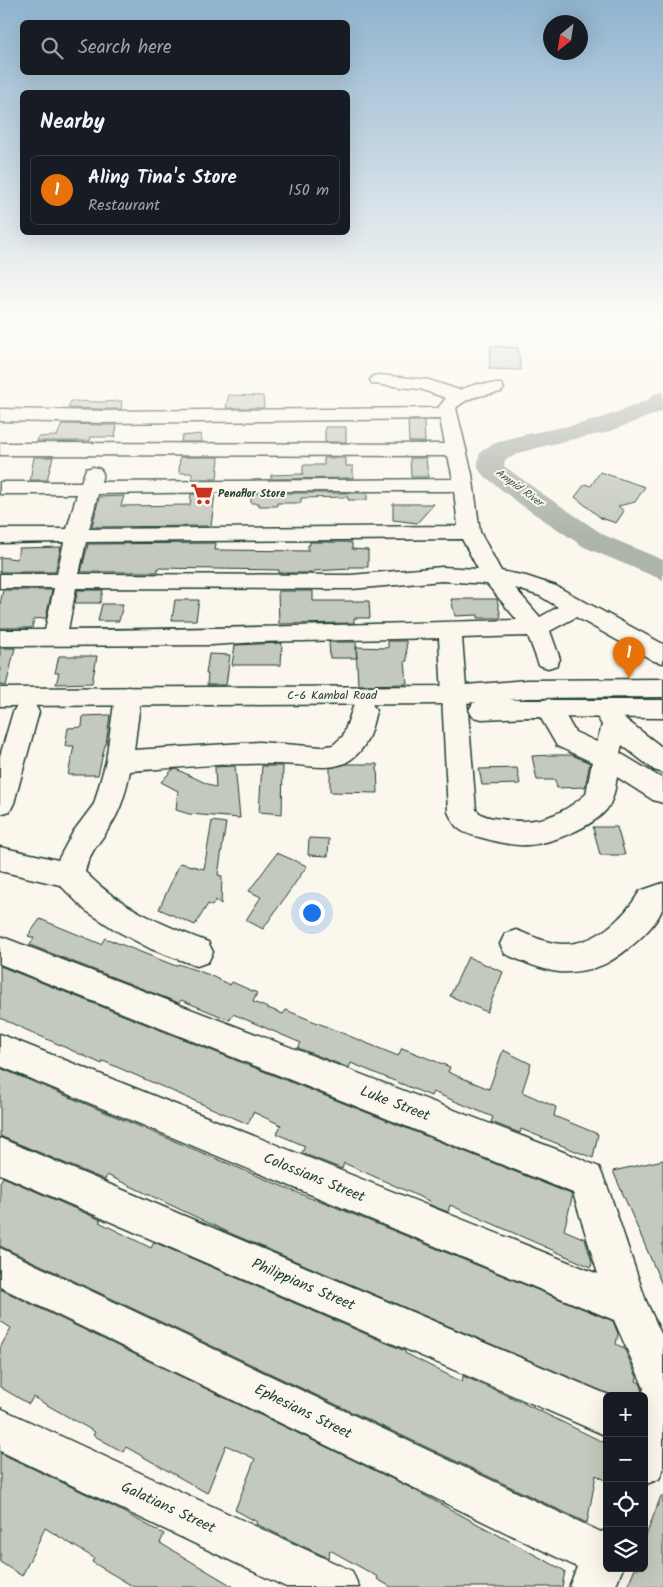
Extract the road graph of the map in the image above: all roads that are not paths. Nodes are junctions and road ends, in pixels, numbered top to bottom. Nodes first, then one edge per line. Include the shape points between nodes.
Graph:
1 (439, 390) edge
2 (475, 390) edge
3 (452, 405) junction
4 (0, 415) edge
5 (236, 416) junction
6 (105, 417) junction
7 (0, 449) edge
8 (99, 450) junction
9 (233, 450) junction
10 (456, 450) junction
11 (462, 485) junction
12 (0, 488) edge
13 (89, 489) junction
14 (469, 532) junction
15 (0, 536) edge
16 (76, 536) junction
17 (493, 577) junction
18 (0, 581) edge
19 (66, 581) junction
20 (576, 606) junction
21 (537, 628) junction
22 (450, 630) junction
23 (55, 637) junction
24 (0, 638) edge
25 (663, 655) edge
26 (548, 659) dead end
27 (663, 688) edge
28 (0, 697) edge
29 (454, 702) junction
30 (126, 704) junction
31 (548, 708) junction
32 (663, 709) edge
33 (363, 711) junction
34 (0, 712) edge
35 (26, 712) junction
36 (610, 716) junction
37 (606, 757) junction
38 (119, 761) junction
39 (663, 763) edge
40 (663, 792) edge
41 (0, 800) edge
42 (0, 859) edge
43 (69, 875) junction
44 (663, 896) edge
45 (516, 944) dead end
46 (0, 950) edge
47 (197, 952) dead end
48 (0, 1050) edge
49 (0, 1156) edge
50 (0, 1267) edge
51 (628, 1306) junction
52 (663, 1384) edge
53 (663, 1392) edge
54 (603, 1413) edge
55 (0, 1430) edge
56 (648, 1444) edge
57 (601, 1566) edge
58 (336, 1587) edge

1 - 3 street
2 - 3 street
3 - 5 street
3 - 10 street
4 - 6 street
5 - 6 street
5 - 9 street
6 - 8 street
7 - 8 street
8 - 9 street
8 - 13 street
9 - 10 street
10 - 11 street
11 - 13 street
11 - 14 street
12 - 13 street
13 - 16 street
14 - 16 street
14 - 17 street
15 - 16 street
16 - 19 street
17 - 19 street via 442,574 351,582
17 - 20 street via 526,582
17 - 21 street
18 - 19 street
19 - 23 street
20 - 21 street
20 - 25 street
21 - 22 street
21 - 26 street
22 - 23 street via 212,637
22 - 29 street
23 - 24 street
27 - 29 street, C-6 Kambal Road via 527,689
28 - 30 street, C-6 Kambal Road
29 - 30 street, C-6 Kambal Road
29 - 31 street, C-6 Kambal Road
29 - 33 street, C-6 Kambal Road
29 - 37 street via 462,812 469,822 479,826 528,835 587,812 598,802
30 - 33 street, C-6 Kambal Road
30 - 35 street, C-6 Kambal Road
30 - 38 street
31 - 36 street, C-6 Kambal Road
31 - 37 street via 566,739
32 - 36 street, C-6 Kambal Road
33 - 38 street via 355,742 340,754 321,757 259,752
34 - 35 street, C-6 Kambal Road
35 - 41 street
36 - 37 street
36 - 39 street
37 - 40 street
38 - 43 street via 108,805 83,840
42 - 43 street
43 - 47 street via 80,888 120,917 175,945
44 - 45 street via 651,900 640,919 594,954 560,958
46 - 51 street, Luke Street via 586,1180
48 - 51 street, Colossians Street
49 - 54 street, Philippians Street
50 - 57 street, Ephesians Street
51 - 52 street, Luke Street
53 - 56 street
55 - 58 street, Galatians Street

